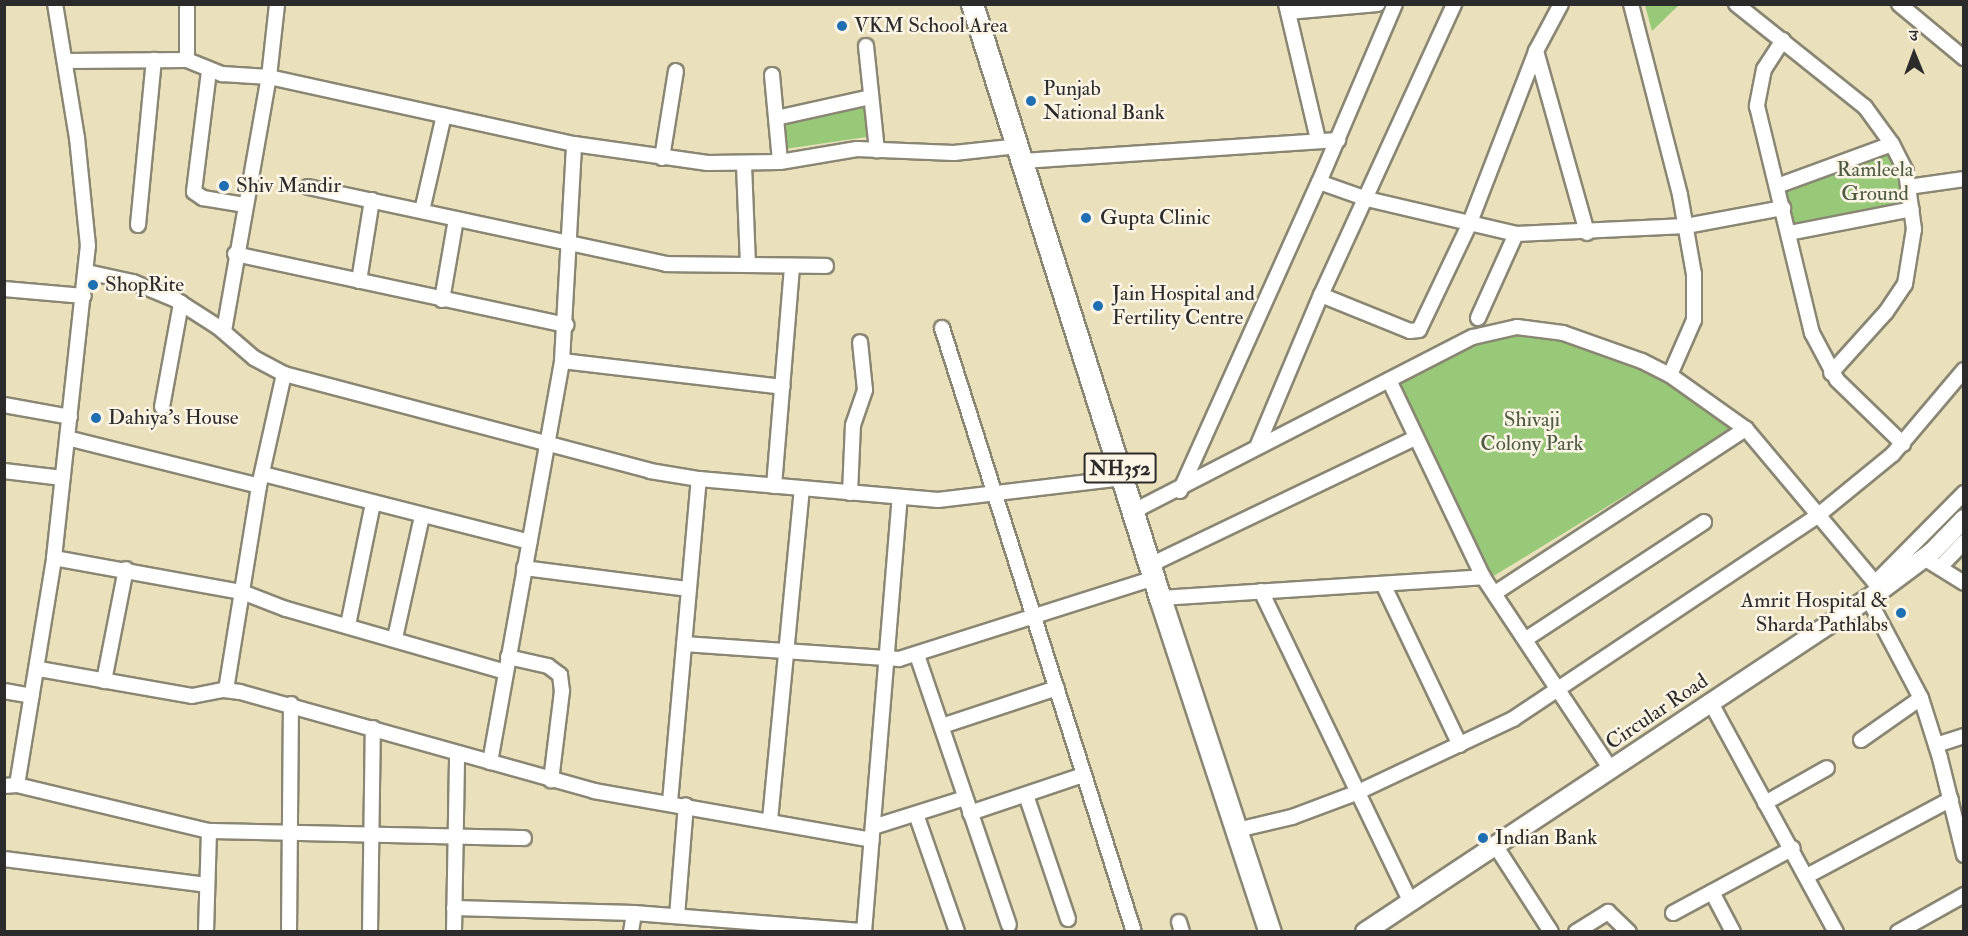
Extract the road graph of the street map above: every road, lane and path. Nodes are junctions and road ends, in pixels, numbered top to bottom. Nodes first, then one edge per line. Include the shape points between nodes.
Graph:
1 (55, 4) edge
2 (188, 4) edge
3 (277, 4) edge
4 (972, 4) edge
5 (1378, 4) edge
6 (1395, 4) edge
7 (1454, 4) edge
8 (1561, 4) edge
9 (1631, 4) edge
10 (1736, 4) edge
11 (1899, 4) edge
12 (1287, 8) edge
13 (1783, 40) junction
14 (866, 45) dead end
15 (1536, 51) junction
16 (1964, 58) edge
17 (154, 60) junction
18 (188, 60) junction
19 (66, 61) junction
20 (209, 71) junction
21 (676, 71) dead end
22 (772, 75) dead end
23 (268, 78) junction
24 (871, 97) junction
25 (444, 115) junction
26 (776, 118) junction
27 (1318, 139) junction
28 (1338, 140) junction
29 (574, 144) junction
30 (1892, 144) junction
31 (877, 150) junction
32 (1021, 153) junction
33 (662, 158) junction
34 (780, 162) junction
35 (744, 165) junction
36 (1964, 179) edge
37 (1319, 182) junction
38 (1777, 186) junction
39 (308, 187) dead end
40 (1908, 187) junction
41 (1367, 199) junction
42 (372, 200) junction
43 (244, 205) junction
44 (1783, 208) junction
45 (1912, 209) junction
46 (422, 211) junction
47 (456, 219) junction
48 (138, 225) dead end
49 (1468, 225) junction
50 (1686, 226) junction
51 (1587, 233) junction
52 (1789, 233) junction
53 (1516, 234) junction
54 (570, 245) junction
55 (235, 254) junction
56 (748, 265) junction
57 (792, 266) junction
58 (826, 266) dead end
59 (87, 272) junction
60 (359, 281) junction
61 (4, 289) edge
62 (1322, 295) junction
63 (84, 296) junction
64 (441, 300) junction
65 (181, 303) junction
66 (1478, 318) dead end
67 (566, 326) junction
68 (942, 328) dead end
69 (224, 331) junction
70 (860, 342) dead end
71 (562, 361) junction
72 (1964, 369) edge
73 (1831, 373) junction
74 (284, 374) junction
75 (1670, 375) junction
76 (1389, 380) junction
77 (782, 387) junction
78 (4, 405) edge
79 (162, 407) dead end
80 (70, 417) junction
81 (1746, 429) junction
82 (67, 438) junction
83 (1415, 438) junction
84 (1903, 444) junction
85 (548, 445) junction
86 (1257, 447) junction
87 (4, 471) edge
88 (63, 478) junction
89 (1123, 478) junction
90 (699, 479) junction
91 (261, 480) junction
92 (774, 486) junction
93 (802, 489) junction
94 (1180, 491) junction
95 (849, 493) junction
96 (1964, 493) edge
97 (998, 494) junction
98 (900, 498) junction
99 (373, 503) junction
100 (1134, 511) junction
101 (422, 516) junction
102 (1816, 517) junction
103 (1964, 519) edge
104 (1704, 522) dead end
105 (529, 542) junction
106 (1964, 542) edge
107 (1936, 554) junction
108 (54, 558) junction
109 (126, 568) junction
110 (524, 568) junction
111 (1964, 574) edge
112 (1483, 577) junction
113 (1155, 580) junction
114 (1964, 584) edge
115 (1384, 586) junction
116 (687, 589) junction
117 (1875, 590) junction
118 (1261, 591) junction
119 (242, 592) junction
120 (1495, 593) junction
121 (1034, 616) junction
122 (348, 625) junction
123 (395, 638) junction
124 (1526, 639) junction
125 (684, 644) junction
126 (787, 651) junction
127 (917, 655) junction
128 (508, 657) junction
129 (886, 661) junction
130 (39, 669) junction
131 (505, 672) junction
132 (104, 681) junction
133 (1556, 687) junction
134 (1057, 688) junction
135 (226, 690) junction
136 (4, 691) edge
137 (32, 696) junction
138 (1921, 698) junction
139 (1711, 703) junction
140 (291, 704) junction
141 (942, 726) junction
142 (373, 728) junction
143 (1964, 736) edge
144 (1861, 740) dead end
145 (1460, 745) junction
146 (1936, 745) junction
147 (457, 754) junction
148 (490, 762) junction
149 (1827, 768) dead end
150 (1611, 770) junction
151 (1083, 775) junction
152 (551, 780) junction
153 (11, 785) edge
154 (1356, 793) junction
155 (1026, 795) junction
156 (965, 798) junction
157 (1951, 799) junction
158 (670, 802) junction
159 (1765, 803) junction
160 (686, 805) junction
161 (970, 813) junction
162 (916, 814) junction
163 (770, 820) junction
164 (1237, 830) junction
165 (209, 831) junction
166 (873, 834) junction
167 (290, 835) junction
168 (371, 836) junction
169 (1962, 836) edge
170 (456, 837) junction
171 (524, 838) dead end
172 (1495, 845) junction
173 (1793, 848) junction
174 (1964, 855) edge
175 (4, 859) edge
176 (1807, 876) junction
177 (206, 885) junction
178 (1712, 892) junction
179 (1964, 895) edge
180 (1410, 901) junction
181 (454, 908) junction
182 (634, 913) junction
183 (1673, 913) dead end
184 (676, 916) junction
185 (1068, 919) dead end
186 (1009, 925) dead end
187 (744, 927) edge
188 (864, 931) edge
189 (206, 932) edge
190 (289, 932) edge
191 (370, 932) edge
192 (454, 932) edge
193 (631, 932) edge
194 (957, 932) edge
195 (1134, 932) edge
196 (1270, 932) edge
197 (1365, 932) edge
198 (1551, 932) edge
199 (1576, 932) edge
200 (1629, 932) edge
201 (1734, 932) edge
202 (1836, 932) edge
203 (1898, 932) edge

1 - 19 street
2 - 18 street
3 - 23 street
4 - 32 highway, NH352
5 - 12 street
6 - 28 street
7 - 41 street
8 - 15 street
9 - 50 street
10 - 13 street
11 - 16 street
12 - 27 street
13 - 30 street via 1865,107
13 - 38 street via 1764,69 1757,99
14 - 24 street
15 - 49 street
15 - 51 street
17 - 18 street
17 - 19 street
17 - 48 street
18 - 20 street
19 - 59 street via 88,226
20 - 23 street
20 - 43 street via 194,192 203,198
21 - 33 street
22 - 26 street
23 - 25 street
23 - 43 street
24 - 26 street
24 - 31 street
25 - 29 street
25 - 46 street
26 - 34 street
27 - 28 street
27 - 32 street
28 - 37 street
29 - 33 street
29 - 54 street
30 - 38 street
30 - 40 street
31 - 32 street
31 - 34 street via 857,149
32 - 89 highway, NH352
33 - 35 street
34 - 35 street
35 - 56 street
36 - 40 street
37 - 41 street
37 - 94 street
38 - 44 street
39 - 42 street
40 - 45 street
41 - 49 street
41 - 62 street
42 - 46 street
42 - 60 street
43 - 55 street
44 - 50 street
44 - 52 street
45 - 52 street
45 - 73 street via 1914,241 1905,284 1886,312
46 - 47 street
47 - 54 street
47 - 64 street
49 - 53 street
49 - 62 street via 1418,332
50 - 51 street
50 - 75 street via 1695,274 1695,313
51 - 53 street
52 - 73 street via 1812,333
53 - 66 street
54 - 56 street via 666,264
54 - 67 street
55 - 60 street
55 - 69 street
56 - 57 street
57 - 58 street
57 - 77 street
59 - 63 street
59 - 65 street via 133,282
60 - 64 street
61 - 63 street
62 - 86 street
63 - 80 street
64 - 67 street
65 - 69 street
65 - 79 street
67 - 71 street
68 - 97 street
69 - 74 street via 254,358
70 - 95 street via 865,390 853,425
71 - 77 street
71 - 85 street
72 - 84 street
73 - 84 street
74 - 85 street
74 - 91 street
75 - 76 street via 1563,333 1517,327 1473,337
75 - 81 street
76 - 83 street
76 - 86 street
77 - 92 street
78 - 80 street
80 - 82 street
81 - 102 street
81 - 120 street
82 - 88 street
82 - 91 street
83 - 112 street
83 - 113 street
84 - 102 street
85 - 90 street via 618,464
85 - 105 street
86 - 94 street
87 - 88 street
88 - 108 street
89 - 97 street
89 - 100 highway, NH352
90 - 92 street
90 - 116 street
91 - 99 street
91 - 119 street
92 - 93 street
93 - 95 street
93 - 126 street
94 - 100 street
95 - 98 street
96 - 117 street
97 - 98 street via 938,500
97 - 121 street
98 - 129 street
99 - 101 street
99 - 122 street
100 - 113 highway, NH352
101 - 105 street
101 - 123 street
102 - 117 street
102 - 133 street
103 - 107 main road, Circular Road
104 - 124 street
105 - 110 street
106 - 107 street
107 - 111 street
107 - 114 street
107 - 117 main road, Circular Road
108 - 109 street
108 - 130 street
109 - 119 street
109 - 132 street
110 - 116 street
110 - 128 street
112 - 115 street
112 - 120 street
113 - 118 street
113 - 121 street
113 - 164 highway, NH352
115 - 118 street
115 - 145 street
116 - 125 street
117 - 138 street
117 - 139 main road, Circular Road
118 - 154 street
119 - 122 street via 286,609
119 - 135 street
120 - 124 street
121 - 127 street
121 - 134 street
122 - 123 street
123 - 131 street
124 - 133 street
125 - 126 street
125 - 158 street
126 - 129 street
126 - 163 street
127 - 129 street
127 - 141 street
128 - 131 street
128 - 152 street via 548,666 560,675 562,691
129 - 166 street
130 - 132 street
130 - 137 street
131 - 148 street
132 - 135 street via 196,697
133 - 145 street via 1513,719
133 - 150 street
134 - 141 street
134 - 151 street
135 - 140 street
136 - 137 street
137 - 153 street
138 - 144 street
138 - 146 street
139 - 150 main road, Circular Road
139 - 159 street
140 - 142 street
140 - 167 street
141 - 156 street
142 - 147 street
142 - 168 street
143 - 146 street
145 - 154 street
146 - 157 street
147 - 148 street
147 - 170 street
148 - 152 street
149 - 159 street
150 - 172 main road, Circular Road
151 - 155 street
151 - 195 street
152 - 158 street
153 - 165 street
154 - 164 street
154 - 180 street
155 - 161 street
155 - 185 street
156 - 161 street
156 - 162 street
157 - 169 street
157 - 176 street
158 - 160 street
159 - 173 street
160 - 163 street
160 - 184 street
161 - 186 street
162 - 166 street
162 - 194 street
163 - 166 street
164 - 196 highway, NH352
165 - 167 street
165 - 177 street
166 - 188 street
167 - 168 street
167 - 190 street
168 - 170 street
168 - 191 street
169 - 174 street
170 - 171 street
170 - 181 street
172 - 180 main road, Circular Road
172 - 198 street
173 - 176 street
173 - 178 street
175 - 177 street
176 - 202 street
177 - 189 street
178 - 183 street
178 - 201 street
179 - 203 street
180 - 197 main road, Circular Road
181 - 182 street
181 - 192 street
182 - 184 street
182 - 193 street
184 - 187 street
187 - 188 street
199 - 200 street via 1608,912

